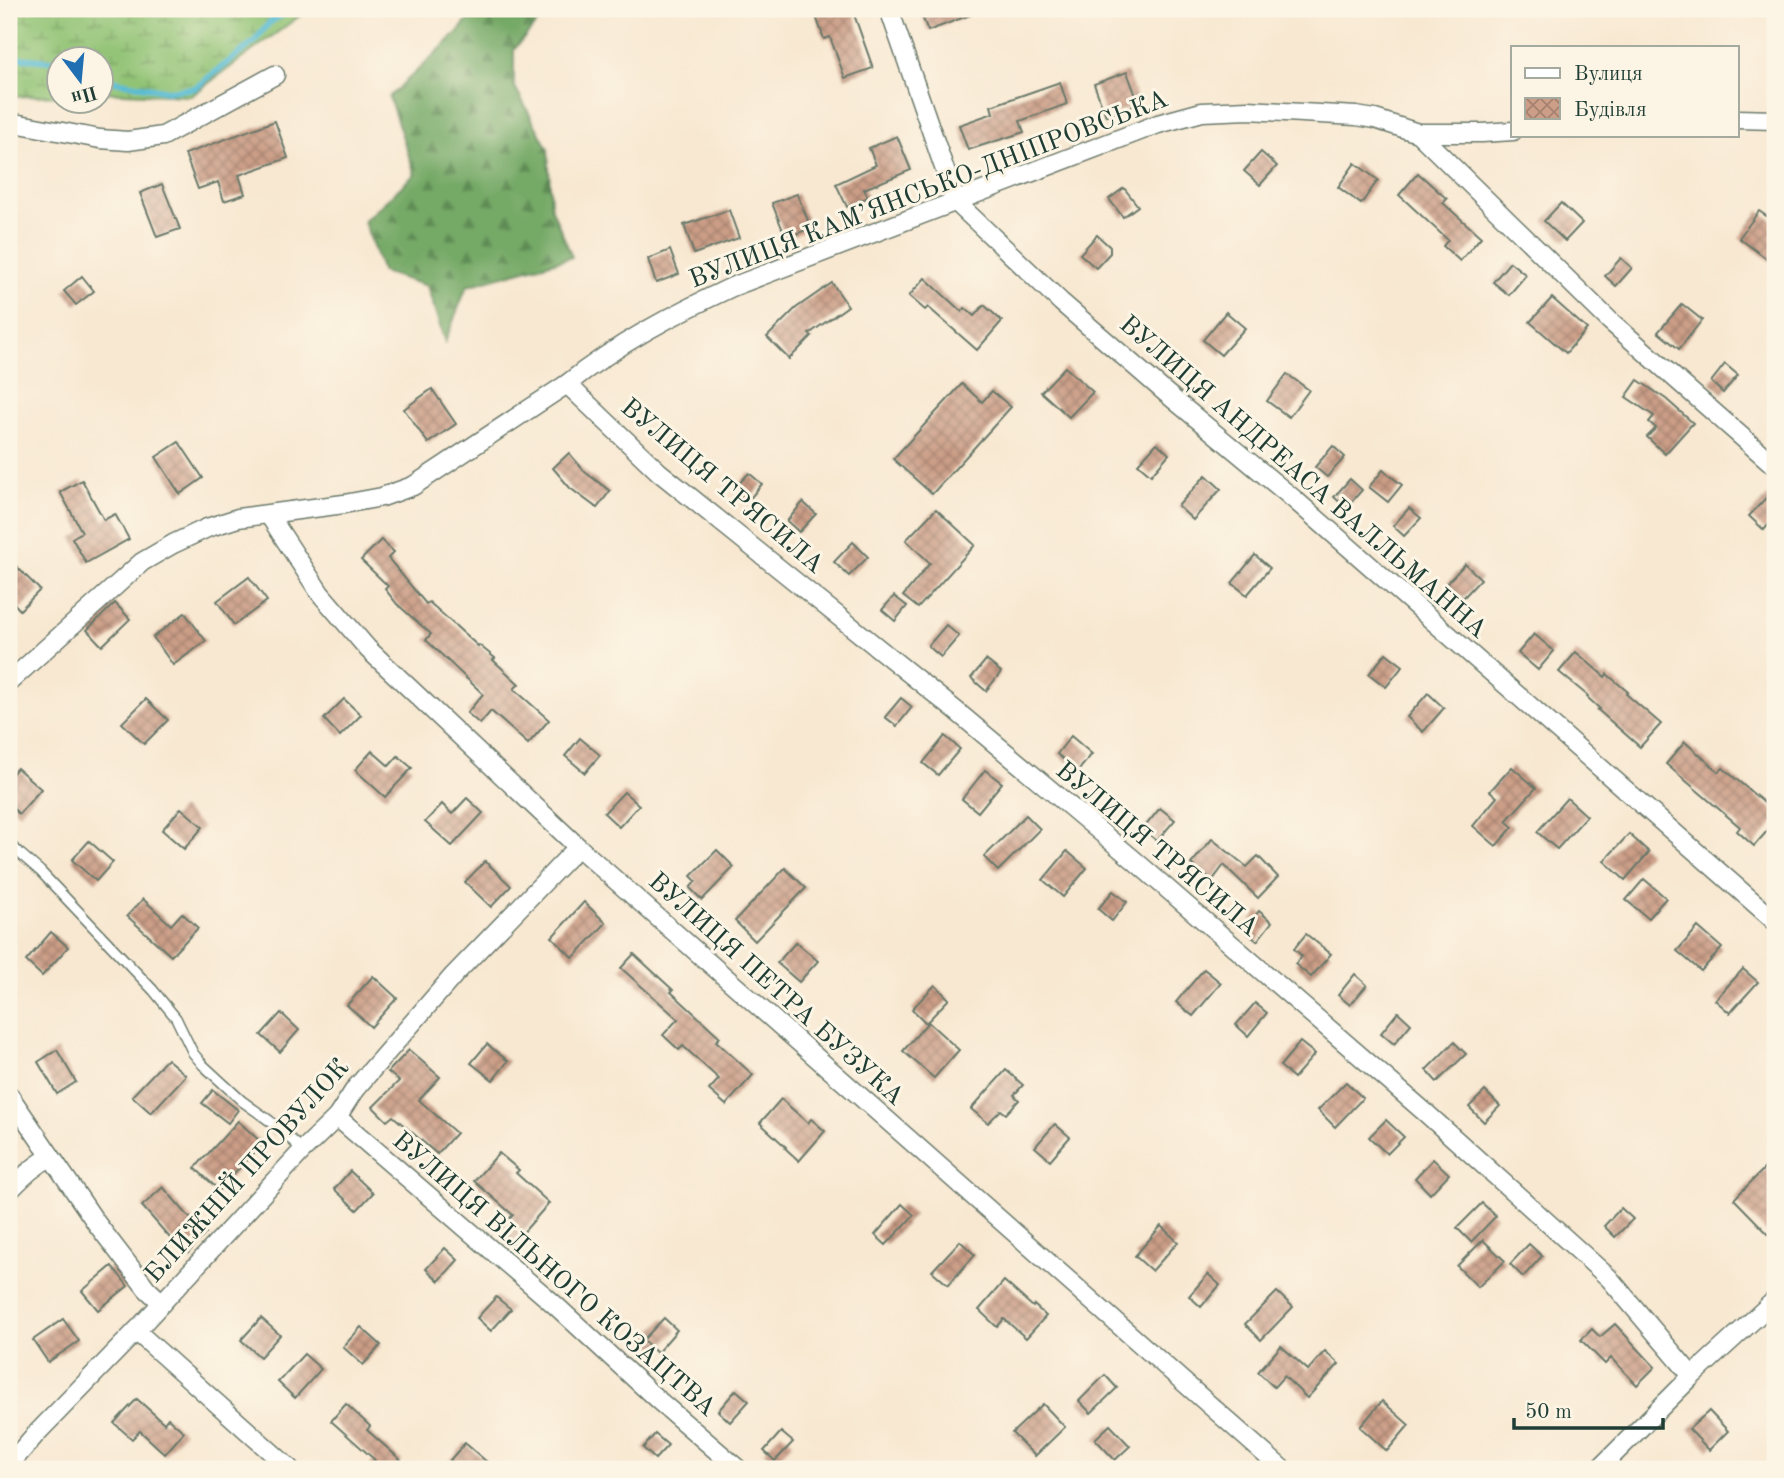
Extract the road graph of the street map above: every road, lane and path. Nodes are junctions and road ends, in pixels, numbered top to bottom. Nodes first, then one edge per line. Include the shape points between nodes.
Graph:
1 (889, 9) edge
2 (275, 75) dead end
3 (1738, 119) edge
4 (1775, 120) edge
5 (9, 122) edge
6 (1511, 131) edge
7 (1418, 133) junction
8 (956, 202) junction
9 (567, 384) junction
10 (1775, 466) edge
11 (269, 515) junction
12 (9, 682) edge
13 (9, 844) edge
14 (578, 847) junction
15 (1775, 921) edge
16 (9, 1095) edge
17 (337, 1116) junction
18 (303, 1150) junction
19 (51, 1157) junction
20 (9, 1191) edge
21 (1775, 1300) edge
22 (162, 1303) junction
23 (136, 1331) junction
24 (1692, 1376) junction
25 (9, 1465) edge
26 (290, 1469) edge
27 (738, 1469) edge
28 (1282, 1469) edge
29 (1599, 1469) edge

1 - 8 street, ВУЛИЦЯ АНДРЕАСА ВАЛЛЬМАННА
2 - 5 street via 163,136 100,139
3 - 4 street
6 - 7 street, ВУЛИЦЯ КАМ’ЯНСЬКО-ДНІПРОВСЬКА
7 - 8 street, ВУЛИЦЯ КАМ’ЯНСЬКО-ДНІПРОВСЬКА via 1356,116 1202,112 1158,124
7 - 10 street via 1610,321
8 - 9 street, ВУЛИЦЯ КАМ’ЯНСЬКО-ДНІПРОВСЬКА via 704,300 615,349
8 - 15 street, ВУЛИЦЯ АНДРЕАСА ВАЛЛЬМАННА via 1060,302 1296,500
9 - 11 street, ВУЛИЦЯ КАМ’ЯНСЬКО-ДНІПРОВСЬКА via 413,486 382,497
9 - 24 street, ВУЛИЦЯ ТРЯСИЛА via 659,472 955,710 1426,1113 1609,1278
11 - 12 street, ВУЛИЦЯ КАМ’ЯНСЬКО-ДНІПРОВСЬКА via 207,528 142,562
11 - 14 street, ВУЛИЦЯ ПЕТРА БУЗУКА via 320,593 368,649
13 - 18 lane via 153,990 176,1018 203,1065
14 - 17 street, БЛИЖНІЙ ПРОВУЛОК via 454,975
14 - 28 street, ВУЛИЦЯ ПЕТРА БУЗУКА
16 - 19 street
17 - 18 street, БЛИЖНІЙ ПРОВУЛОК
17 - 27 street, ВУЛИЦЯ ВІЛЬНОГО КОЗАЦТВА
18 - 22 street, БЛИЖНІЙ ПРОВУЛОК
19 - 20 street via 30,1169
19 - 22 street via 97,1224
21 - 24 street
22 - 23 street, БЛИЖНІЙ ПРОВУЛОК
23 - 25 street, БЛИЖНІЙ ПРОВУЛОК
23 - 26 street
24 - 29 street

